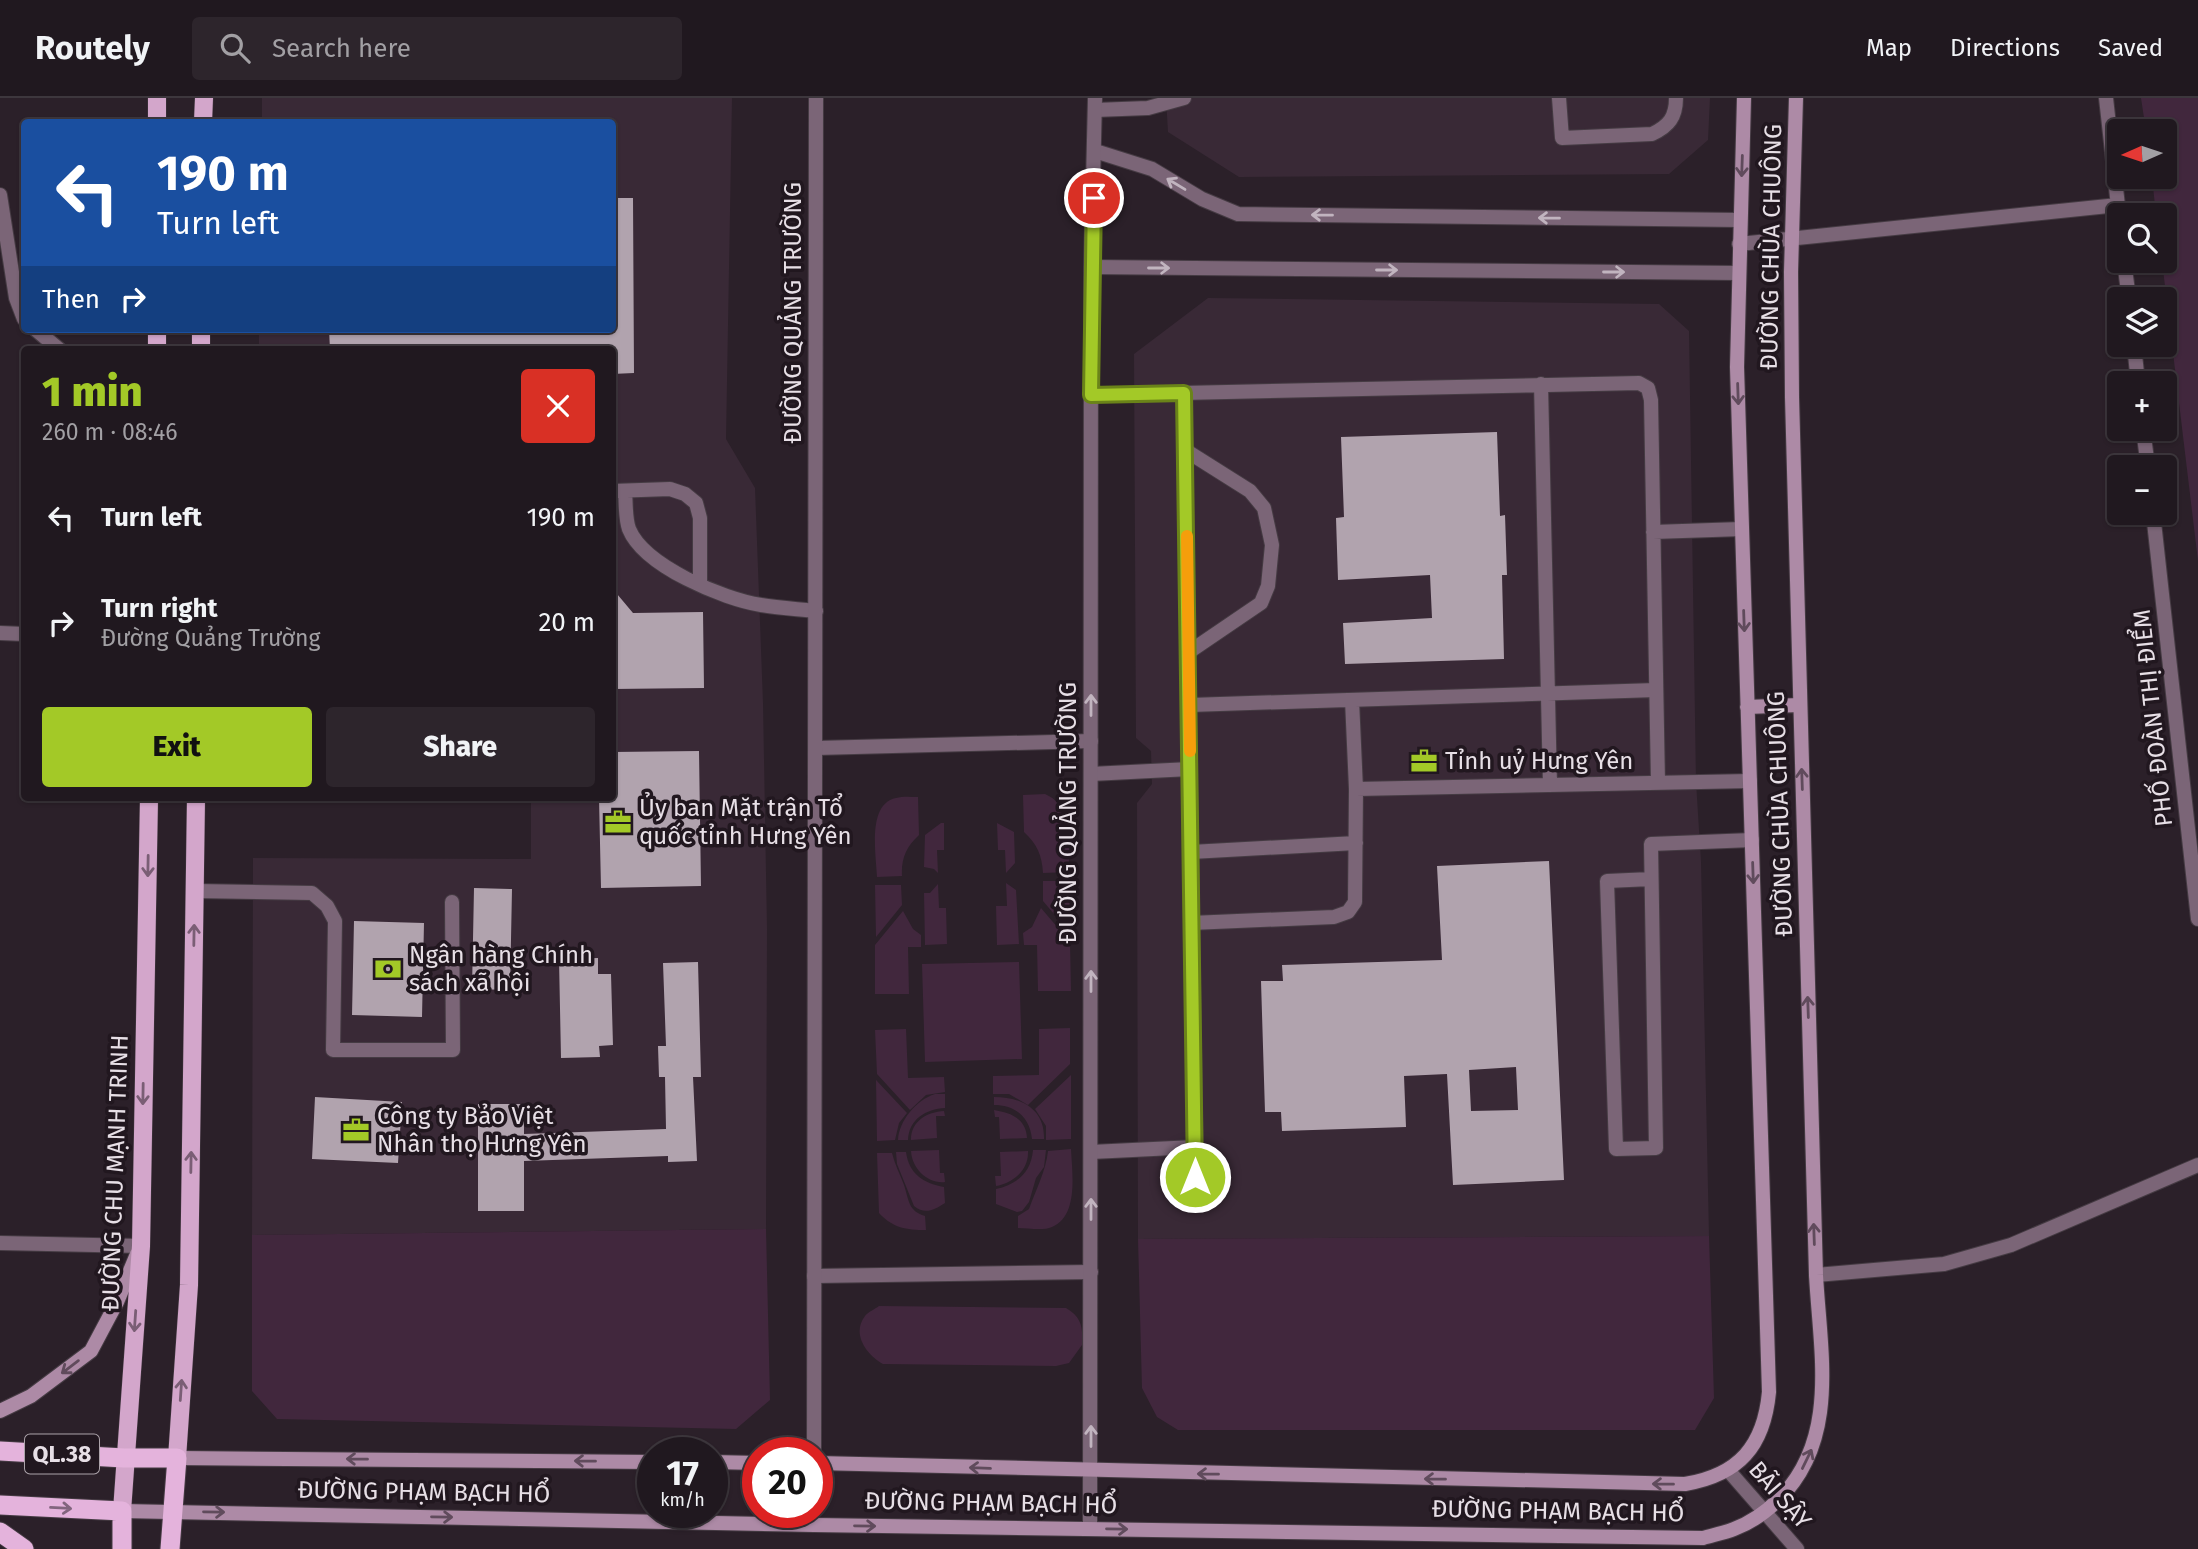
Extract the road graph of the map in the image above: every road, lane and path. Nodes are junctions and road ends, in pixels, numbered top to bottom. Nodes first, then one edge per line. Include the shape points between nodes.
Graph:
1 (157, 98) edge
2 (204, 98) edge
3 (816, 98) edge
4 (1184, 98) edge
5 (1559, 98) edge
6 (1676, 98) edge
7 (1744, 98) edge
8 (1796, 98) edge
9 (2106, 98) edge
10 (1095, 104) edge
11 (157, 119) edge
12 (204, 119) edge
13 (1095, 151) junction
14 (0, 195) edge
15 (2118, 203) edge
16 (2107, 211) edge
17 (1740, 220) junction
18 (1793, 238) junction
19 (1740, 244) junction
20 (1091, 267) junction
21 (1739, 273) junction
22 (21, 310) edge
23 (40, 333) edge
24 (55, 346) edge
25 (1541, 384) junction
26 (1184, 393) junction
27 (1091, 395) junction
28 (1185, 450) junction
29 (619, 491) edge
30 (2154, 525) edge
31 (1742, 528) junction
32 (1653, 532) junction
33 (700, 584) junction
34 (816, 611) junction
35 (0, 633) edge
36 (21, 634) edge
37 (1189, 652) junction
38 (1656, 690) junction
39 (1548, 693) junction
40 (1352, 700) junction
41 (1190, 705) junction
42 (1800, 705) junction
43 (1747, 707) junction
44 (1091, 741) junction
45 (816, 748) junction
46 (1190, 769) junction
47 (1091, 774) junction
48 (1749, 781) junction
49 (1658, 783) junction
50 (1550, 785) junction
51 (1356, 789) junction
52 (149, 801) edge
53 (196, 801) edge
54 (1752, 840) junction
55 (1356, 843) junction
56 (1191, 852) junction
57 (1651, 879) junction
58 (195, 891) junction
59 (452, 902) dead end
60 (2198, 919) edge
61 (1191, 923) junction
62 (1195, 1147) junction
63 (1091, 1152) junction
64 (2198, 1166) edge
65 (1195, 1177) dead end
66 (0, 1243) edge
67 (141, 1247) junction
68 (1091, 1272) junction
69 (1816, 1275) junction
70 (814, 1276) junction
71 (0, 1411) edge
72 (814, 1437) edge
73 (0, 1451) edge
74 (124, 1458) junction
75 (177, 1458) junction
76 (637, 1462) edge
77 (833, 1464) edge
78 (1728, 1470) junction
79 (1091, 1471) junction
80 (0, 1505) edge
81 (122, 1511) junction
82 (172, 1511) junction
83 (1765, 1512) junction
84 (742, 1517) edge
85 (833, 1519) edge
86 (1090, 1529) junction
87 (0, 1532) edge
88 (24, 1549) edge
89 (122, 1549) edge
90 (170, 1549) edge
91 (1797, 1549) edge

1 - 11 main road
2 - 12 main road
3 - 34 street, ĐƯỜNG QUẢNG TRƯỜNG
4 - 10 street via 1148,108
5 - 6 street via 1562,138 1653,134 1672,119
7 -> 17 main road, ĐƯỜNG CHÙA CHUÔNG
8 - 18 main road, ĐƯỜNG CHÙA CHUÔNG
9 - 15 street
10 - 13 street, ĐƯỜNG QUẢNG TRƯỜNG
17 -> 13 street via 1237,214 1152,169
13 - 20 street, ĐƯỜNG QUẢNG TRƯỜNG
14 - 22 street
16 - 18 street
17 - 19 main road, ĐƯỜNG CHÙA CHUÔNG
18 - 19 street
18 - 42 main road, ĐƯỜNG CHÙA CHUÔNG
19 - 21 main road, ĐƯỜNG CHÙA CHUÔNG
20 -> 21 street
20 - 27 street, ĐƯỜNG QUẢNG TRƯỜNG
21 -> 31 main road, ĐƯỜNG CHÙA CHUÔNG
23 - 24 street
25 - 26 street
25 - 32 street via 1639,383 1648,388
25 - 39 street
26 - 27 street
26 - 28 street
44 -> 27 street, ĐƯỜNG QUẢNG TRƯỜNG
28 - 37 street
28 - 37 street via 1250,491 1264,508 1272,545 1268,586 1261,603
29 - 33 street via 628,527 642,550
29 - 33 street via 670,489 696,503
30 - 60 street, PHỐ ĐOÀN THỊ ĐIỂM
31 - 32 street
31 -> 43 main road, ĐƯỜNG CHÙA CHUÔNG
32 - 38 street
33 - 34 street via 760,605
34 - 45 street, ĐƯỜNG QUẢNG TRƯỜNG
35 - 36 street
37 - 41 street
38 - 39 street
38 - 49 street
39 - 40 street
39 - 50 street
40 - 41 street
40 - 51 street
41 - 46 street
42 - 43 main road
69 -> 42 main road, ĐƯỜNG CHÙA CHUÔNG
43 - 48 main road, ĐƯỜNG CHÙA CHUÔNG
44 - 45 street
44 - 47 street, ĐƯỜNG QUẢNG TRƯỜNG
45 - 70 street, ĐƯỜNG QUẢNG TRƯỜNG
46 - 47 street
46 - 56 street
63 -> 47 street, ĐƯỜNG QUẢNG TRƯỜNG
48 - 49 street
48 - 54 main road, ĐƯỜNG CHÙA CHUÔNG
49 - 50 street
50 - 51 street
51 - 55 street
52 -> 67 main road, ĐƯỜNG CHU MẠNH TRINH
53 - 58 main road
54 - 57 street via 1651,844
54 -> 78 main road, ĐƯỜNG CHÙA CHUÔNG via 1769,1392 1759,1437 1746,1456
55 - 56 street
55 - 61 street via 1355,902 1348,912 1334,917
56 - 61 street
57 - 57 street via 1656,1148 1616,1149 1607,881
58 - 59 street via 312,893 327,906 335,921 333,1049 453,1051
75 -> 58 main road via 189,1285
61 - 62 street
62 - 63 street
62 - 65 street
68 -> 63 street, ĐƯỜNG QUẢNG TRƯỜNG
64 - 69 street via 2011,1245 1944,1264
66 - 67 street
67 -> 71 main road via 91,1351 31,1396
67 -> 74 main road, ĐƯỜNG CHU MẠNH TRINH
68 - 70 street
79 -> 68 street, ĐƯỜNG QUẢNG TRƯỜNG
83 -> 69 main road, ĐƯỜNG CHÙA CHUÔNG via 1790,1488 1809,1458 1820,1424
70 - 72 street, ĐƯỜNG QUẢNG TRƯỜNG
73 - 74 highway, ĐƯỜNG PHẠM BẠCH HỔ / QL.38
74 - 75 highway, ĐƯỜNG PHẠM BẠCH HỔ / QL.38
74 - 81 main road, ĐƯỜNG CHU MẠNH TRINH
76 -> 75 main road, ĐƯỜNG PHẠM BẠCH HỔ
75 - 82 highway
79 -> 77 main road, ĐƯỜNG PHẠM BẠCH HỔ
78 -> 79 main road, ĐƯỜNG PHẠM BẠCH HỔ via 1685,1484
78 - 83 street, BÃI SẬY
79 - 86 street, ĐƯỜNG QUẢNG TRƯỜNG
80 -> 81 highway, ĐƯỜNG PHẠM BẠCH HỔ / QL.38
81 - 82 main road, ĐƯỜNG PHẠM BẠCH HỔ
81 - 89 highway, ĐƯỜNG CHU MẠNH TRINH
82 -> 84 main road, ĐƯỜNG PHẠM BẠCH HỔ
82 - 90 highway
86 -> 83 main road, ĐƯỜNG PHẠM BẠCH HỔ via 1703,1538
83 - 91 street, BÃI SẬY
85 -> 86 main road, ĐƯỜNG PHẠM BẠCH HỔ
87 - 88 highway

